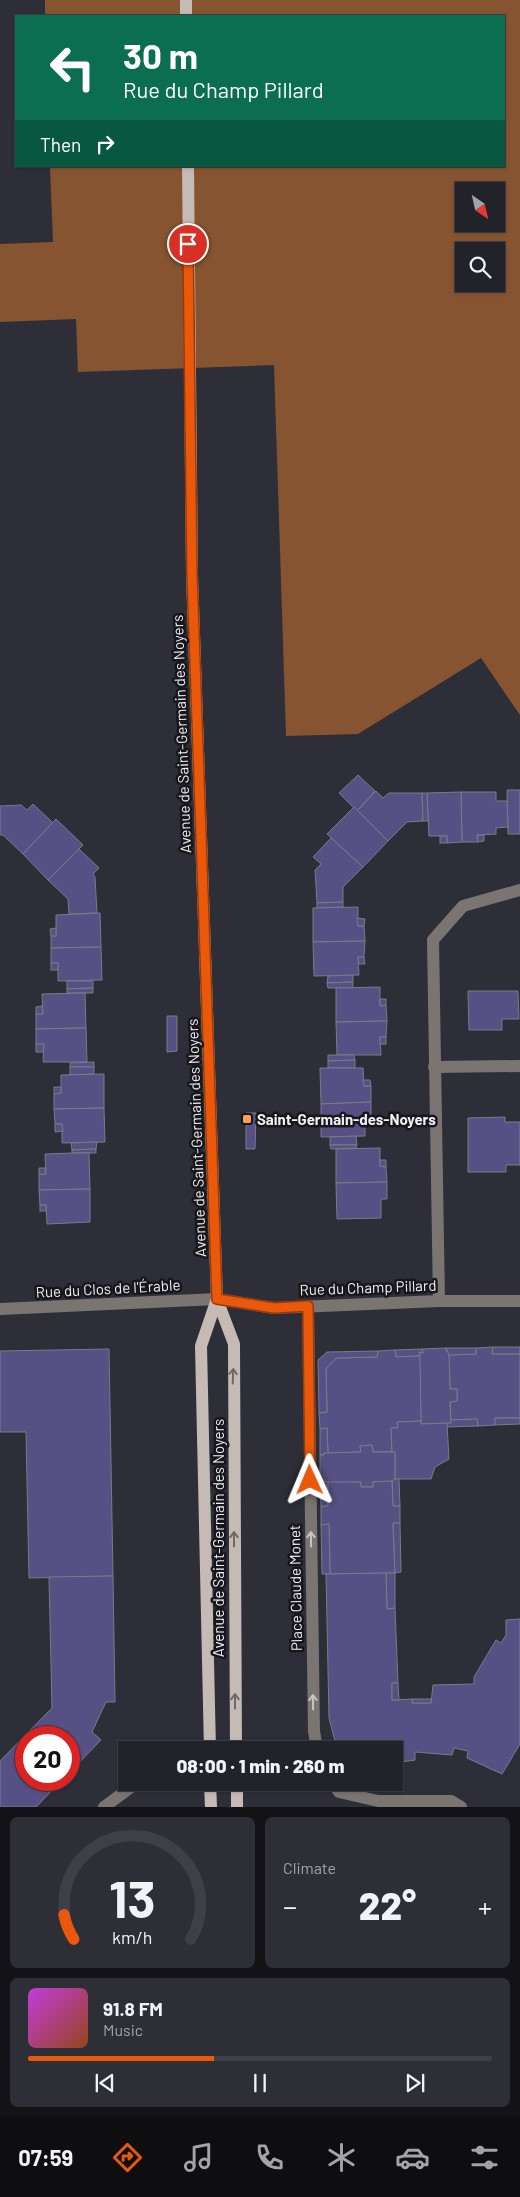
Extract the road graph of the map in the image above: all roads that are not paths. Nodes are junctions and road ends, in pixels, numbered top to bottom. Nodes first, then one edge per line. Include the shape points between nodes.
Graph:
1 (186, 0) edge
2 (186, 15) edge
3 (188, 167) edge
4 (520, 890) edge
5 (520, 1066) edge
6 (434, 1067) junction
7 (217, 1299) junction
8 (439, 1300) junction
9 (520, 1301) edge
10 (308, 1306) junction
11 (0, 1309) edge
12 (210, 1741) edge
13 (236, 1741) edge
14 (316, 1741) edge
15 (126, 1791) edge
16 (210, 1791) edge
17 (237, 1791) edge
18 (338, 1791) edge
19 (104, 1807) edge
20 (211, 1807) edge
21 (237, 1807) edge
22 (461, 1807) edge

1 - 2 main road
3 - 7 main road, Avenue de Saint-Germain des Noyers via 192,575
4 - 6 street via 463,906 433,940
5 - 6 street
6 - 8 street
7 - 10 street, Rue du Champ Pillard via 274,1308
7 - 11 street, Rue du Clos de l'Érable
7 - 12 main road, Avenue de Saint-Germain des Noyers via 201,1346
13 -> 7 main road, Avenue de Saint-Germain des Noyers via 234,1344
8 - 9 street, Rue du Champ Pillard
8 - 10 street, Rue du Champ Pillard
14 -> 10 street, Place Claude Monet
15 - 19 street
16 - 20 main road
17 - 21 main road
18 - 22 street via 378,1801 451,1801

